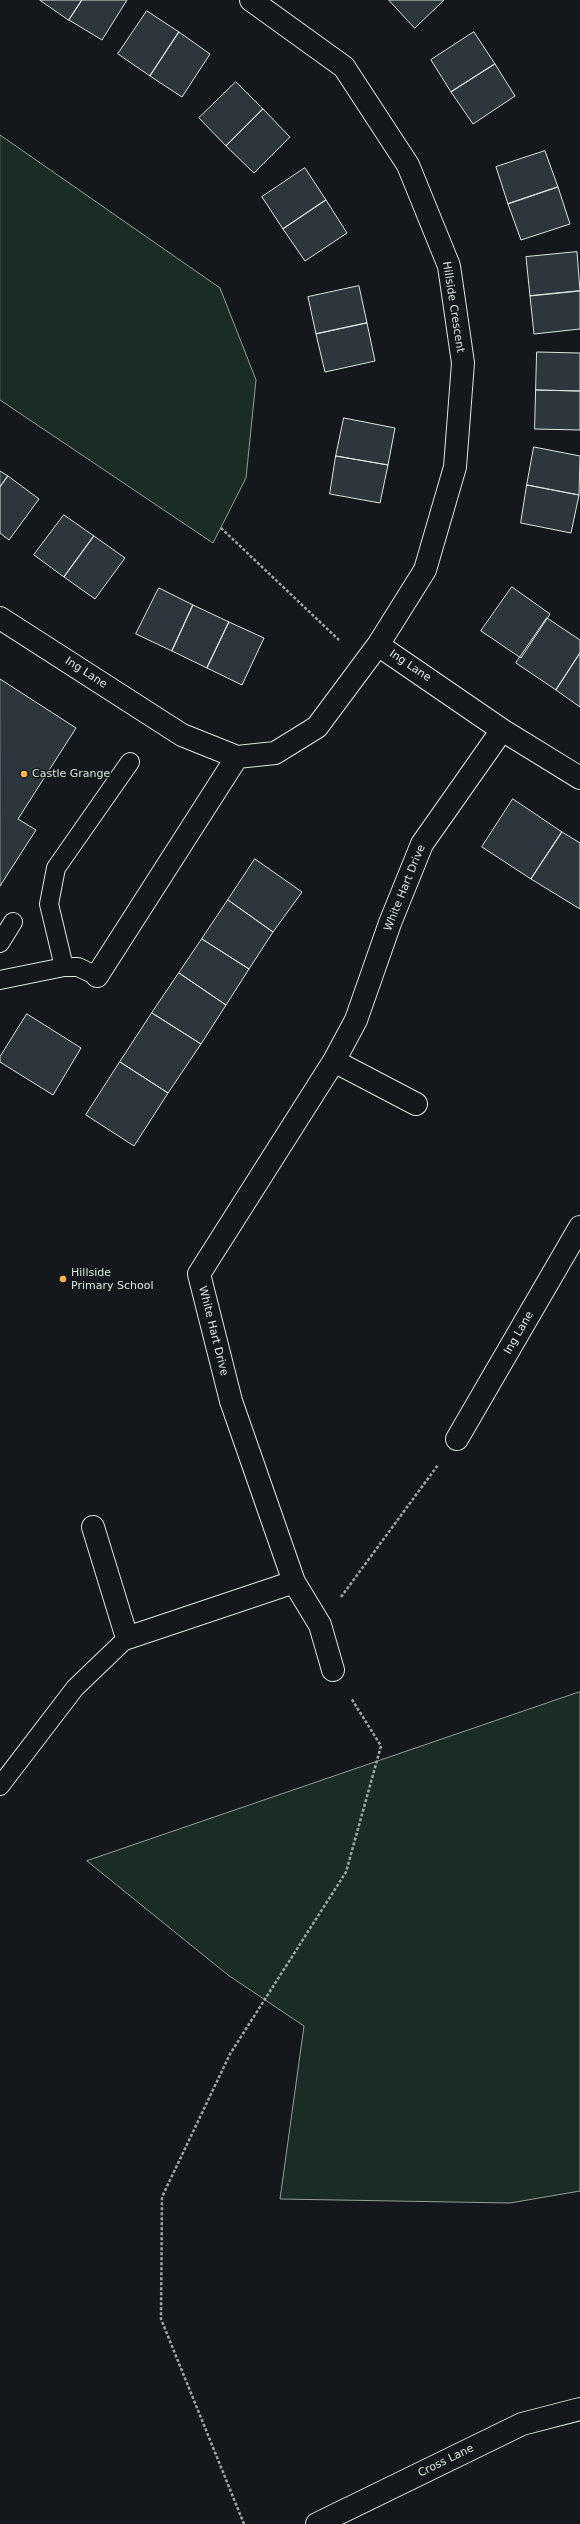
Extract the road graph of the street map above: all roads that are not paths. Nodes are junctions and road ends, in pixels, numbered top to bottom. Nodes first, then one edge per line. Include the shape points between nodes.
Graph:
1 (251, 0) edge
2 (0, 618) edge
3 (378, 645) junction
4 (502, 730) junction
5 (237, 757) junction
6 (130, 762) dead end
7 (580, 778) edge
8 (13, 922) dead end
9 (0, 943) edge
10 (64, 967) junction
11 (97, 976) joint
12 (0, 980) edge
13 (334, 1061) junction
14 (416, 1104) dead end
15 (580, 1227) edge
16 (457, 1439) road end
17 (93, 1527) dead end
18 (294, 1582) junction
19 (127, 1638) junction
20 (334, 1670) road end
21 (0, 1786) edge
22 (580, 2409) edge
23 (317, 2524) edge

1 - 3 street, Hillside Crescent via 344,67 408,165 449,266 462,363 455,467 425,570
2 - 5 street, Ing Lane via 182,735
3 - 4 street, Ing Lane
3 - 5 street, Ing Lane via 317,727 276,753
4 - 7 street, Ing Lane
4 - 13 street, White Hart Drive via 422,844 390,923 356,1020
5 - 11 street
6 - 10 lane via 56,868 49,904
8 - 9 lane
10 - 11 lane via 78,966
10 - 12 lane
13 - 14 street
13 - 18 street, White Hart Drive via 199,1274 230,1402
15 - 16 street, Ing Lane
17 - 19 street
18 - 19 street
18 - 20 street, White Hart Drive via 320,1625
19 - 21 lane via 75,1688
22 - 23 street, Cross Lane via 522,2424

